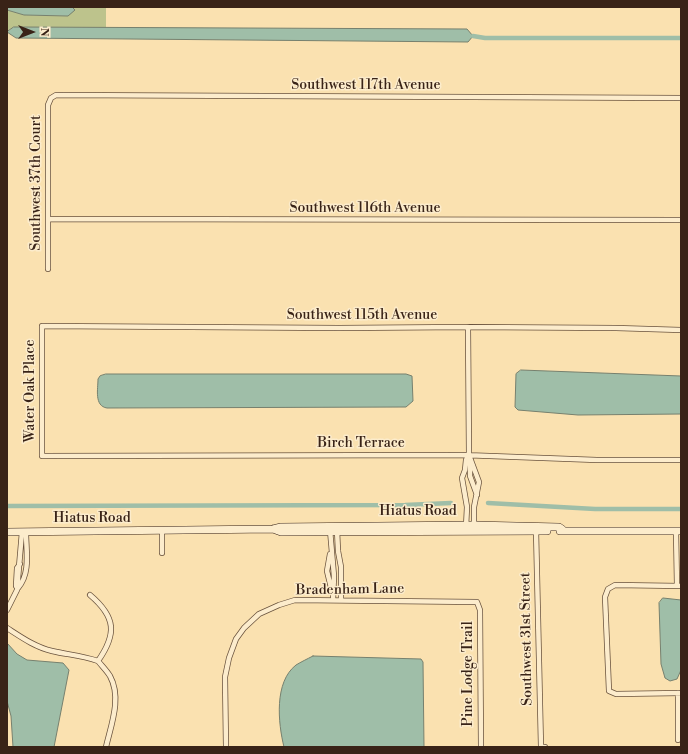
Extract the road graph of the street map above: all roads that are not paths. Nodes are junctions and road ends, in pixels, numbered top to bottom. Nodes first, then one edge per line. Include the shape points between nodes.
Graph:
1 (51, 98) joint
2 (681, 98) edge
3 (48, 219) junction
4 (681, 220) edge
5 (48, 269) dead end
6 (42, 326) joint
7 (468, 327) junction
8 (681, 330) edge
9 (469, 455) junction
10 (42, 456) joint
11 (681, 460) edge
12 (470, 461) junction
13 (470, 476) junction
14 (462, 478) junction
15 (477, 495) junction
16 (334, 528) junction
17 (466, 528) junction
18 (474, 528) junction
19 (536, 529) junction
20 (162, 531) junction
21 (678, 531) edge
22 (7, 532) edge
23 (24, 532) junction
24 (331, 550) junction
25 (162, 553) dead end
26 (334, 574) junction
27 (341, 574) junction
28 (328, 575) junction
29 (679, 586) edge
30 (17, 590) junction
31 (90, 595) dead end
32 (333, 600) junction
33 (340, 600) junction
34 (477, 602) joint
35 (7, 610) edge
36 (7, 628) edge
37 (98, 661) junction
38 (679, 693) edge
39 (678, 740) dead end
40 (106, 747) edge
41 (226, 747) edge
42 (481, 747) edge
43 (545, 747) edge

1 - 2 street, Southwest 117th Avenue
1 - 3 street, Southwest 37th Court via 48,105
3 - 4 street, Southwest 116th Avenue
3 - 5 street, Southwest 37th Court
6 - 7 street, Southwest 115th Avenue
6 - 10 street, Water Oak Place
7 - 8 street, Southwest 115th Avenue
7 - 9 street
9 - 10 street, Birch Terrace
9 - 11 street, Birch Terrace
9 - 12 street
9 - 14 street
12 - 13 street
12 - 15 street via 479,482
13 - 14 street
13 - 15 street
14 - 17 street via 467,507
15 - 18 street
16 - 17 street, Hiatus Road
16 - 20 street, Hiatus Road via 281,526 273,529
16 - 24 street
16 - 27 street
17 - 18 street, Hiatus Road
18 - 19 street, Hiatus Road
19 - 21 street, Hiatus Road via 559,527
19 - 43 street, Southwest 31st Street via 541,747
20 - 23 street, Hiatus Road
20 - 25 street
21 - 29 street
22 - 23 street, Hiatus Road
23 - 30 street
23 - 30 street via 26,574
24 - 26 street
24 - 28 street
26 - 27 street
26 - 28 street
26 - 32 street
27 - 33 street
28 - 32 street
29 - 38 street via 615,586 608,589 605,597 609,691 616,694
30 - 35 street
31 - 37 street via 103,605 112,633 108,647
32 - 33 street, Bradenham Lane
32 - 41 street, Bradenham Lane via 295,600 279,605 260,614 244,628 236,639 225,677
33 - 34 street, Bradenham Lane
34 - 42 street, Pine Lodge Trail via 480,610
36 - 37 street via 52,651 81,655
37 - 40 street via 110,677 115,693 115,707
38 - 39 street

